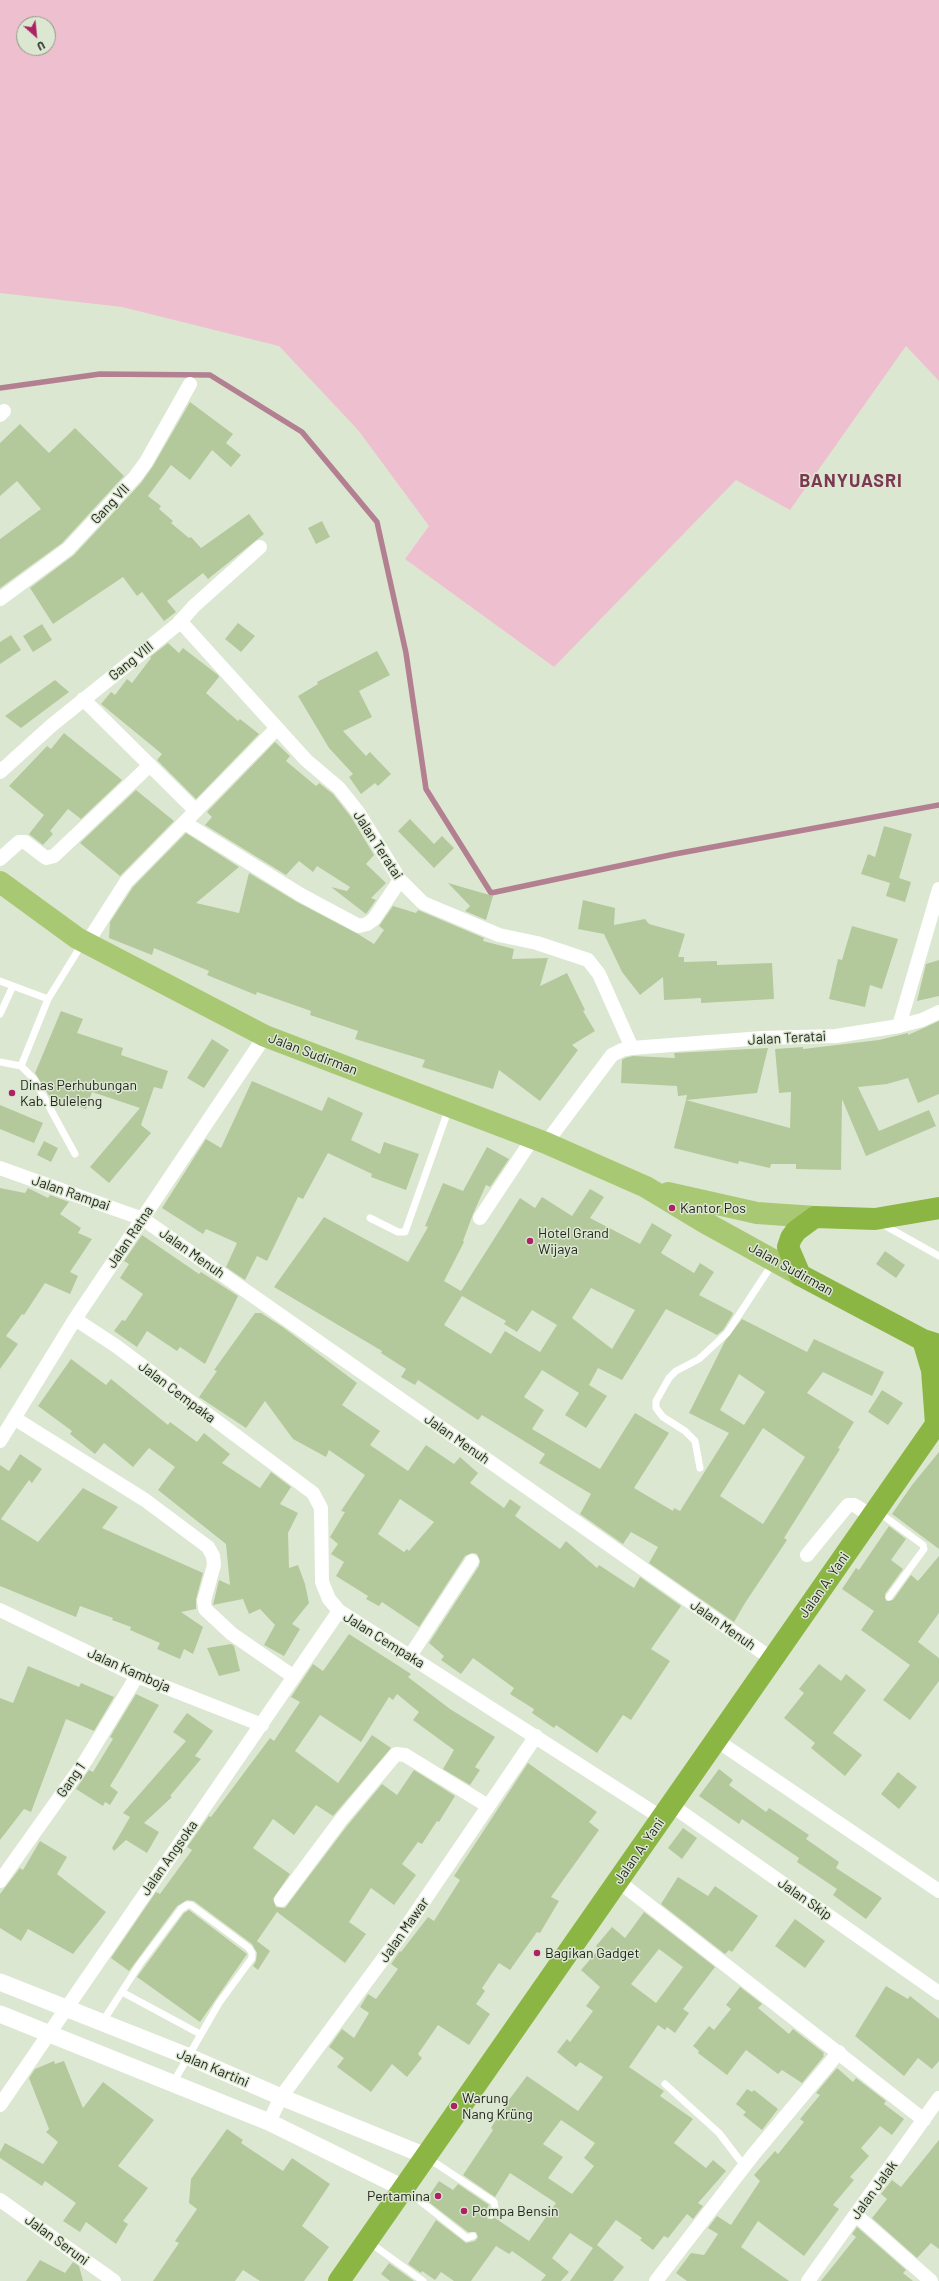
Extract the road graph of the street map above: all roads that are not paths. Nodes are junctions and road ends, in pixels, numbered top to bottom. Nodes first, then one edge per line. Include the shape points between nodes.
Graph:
1 (190, 384) dead end
2 (260, 547) dead end
3 (0, 599) edge
4 (180, 621) junction
5 (83, 699) junction
6 (277, 728) junction
7 (150, 765) junction
8 (0, 772) edge
9 (196, 811) junction
10 (184, 823) junction
11 (0, 859) edge
12 (400, 880) junction
13 (0, 882) edge
14 (939, 889) edge
15 (85, 942) junction
16 (0, 981) edge
17 (13, 986) junction
18 (48, 999) junction
19 (939, 1012) edge
20 (0, 1014) edge
21 (899, 1026) junction
22 (265, 1036) junction
23 (632, 1048) junction
24 (0, 1062) edge
25 (21, 1066) junction
26 (449, 1106) junction
27 (539, 1140) junction
28 (75, 1154) dead end
29 (0, 1168) edge
30 (646, 1187) junction
31 (939, 1208) edge
32 (815, 1217) junction
33 (143, 1218) junction
34 (370, 1218) dead end
35 (480, 1218) dead end
36 (875, 1220) junction
37 (939, 1256) edge
38 (775, 1260) junction
39 (800, 1275) junction
40 (75, 1319) junction
41 (931, 1342) edge
42 (14, 1418) junction
43 (937, 1422) edge
44 (0, 1441) edge
45 (700, 1468) dead end
46 (874, 1513) junction
47 (807, 1555) dead end
48 (472, 1561) dead end
49 (889, 1597) dead end
50 (0, 1610) edge
51 (339, 1611) junction
52 (410, 1656) junction
53 (772, 1660) junction
54 (137, 1676) junction
55 (294, 1677) junction
56 (262, 1725) junction
57 (536, 1736) junction
58 (716, 1740) junction
59 (488, 1806) junction
60 (666, 1811) junction
61 (0, 1881) edge
62 (618, 1881) junction
63 (939, 1891) edge
64 (281, 1900) dead end
65 (0, 1982) edge
66 (122, 1992) junction
67 (939, 1993) edge
68 (66, 2008) junction
69 (0, 2014) edge
70 (103, 2021) junction
71 (50, 2034) junction
72 (200, 2034) junction
73 (839, 2052) junction
74 (187, 2056) junction
75 (173, 2083) junction
76 (665, 2084) dead end
77 (281, 2097) junction
78 (939, 2098) edge
79 (0, 2105) edge
80 (924, 2120) junction
81 (269, 2122) junction
82 (426, 2156) junction
83 (745, 2167) junction
84 (403, 2188) junction
85 (0, 2200) edge
86 (490, 2215) dead end
87 (856, 2215) junction
88 (473, 2236) dead end
89 (367, 2241) junction
90 (114, 2281) edge
91 (339, 2281) edge
92 (423, 2281) edge
93 (656, 2281) edge
94 (808, 2281) edge
95 (931, 2281) edge

1 - 3 street, Gang VII via 135,477 68,549
2 - 4 street, Gang VIII
4 - 5 street, Gang VIII
4 - 6 street, Jalan Teratai
5 - 7 street
5 - 8 street, Gang VIII
6 - 9 street
6 - 12 street, Jalan Teratai via 306,760 338,788 358,812
7 - 9 street
7 - 11 street via 54,856 46,858 25,842 19,842
9 - 10 street
10 - 12 street via 301,895 359,926 374,919
10 - 15 street via 126,882
12 - 23 street, Jalan Teratai via 422,903 481,929 537,943 588,960 599,974
13 - 15 main road, Jalan Sudirman
14 - 21 street
15 - 18 lane
15 - 22 main road, Jalan Sudirman
16 - 17 lane
17 - 18 lane
17 - 20 lane
18 - 25 lane
19 - 21 street, Jalan Teratai
21 - 23 street, Jalan Teratai via 836,1036
22 - 26 main road, Jalan Sudirman
22 - 33 street, Jalan Ratna
23 - 27 street, Jalan Teratai via 612,1055
24 - 25 lane
25 - 28 lane via 34,1078
26 - 27 main road, Jalan Sudirman
26 - 34 lane via 405,1232 398,1232
27 - 30 main road, Jalan Sudirman
27 - 35 street, Jalan Teratai
29 - 33 street, Jalan Rampai
30 - 32 main road, Jalan Sudirman via 757,1213
30 - 38 main road, Jalan Sudirman
31 - 36 highway, Jalan Sudirman
32 - 36 highway, Jalan Sudirman
32 - 39 highway via 796,1231 789,1242 790,1255
33 - 40 street, Jalan Ratna
33 - 53 street, Jalan Menuh
36 - 37 lane
38 - 39 main road, Jalan Sudirman
38 - 45 lane via 727,1333 699,1359 676,1371 656,1401 656,1408 663,1417 693,1437
39 - 41 highway, Jalan Sudirman
40 - 42 street, Jalan Ratna
40 - 51 street, Jalan Cempaka via 116,1346 313,1492 321,1508 322,1582 329,1599
41 - 43 highway
42 - 44 street, Jalan Ratna
42 - 55 street via 145,1500 208,1547 214,1565 204,1601 205,1609 232,1634
43 - 46 highway, Jalan A. Yani
46 - 47 street via 848,1505
46 - 49 lane via 923,1545 924,1549
46 - 53 highway, Jalan A. Yani
48 - 52 street
50 - 54 street, Jalan Kamboja
51 - 52 street, Jalan Cempaka
51 - 55 street, Jalan Angsoka
52 - 57 street, Jalan Cempaka
53 - 58 highway, Jalan A. Yani
54 - 56 street, Jalan Kamboja
54 - 61 street, Gang 1 via 86,1760
55 - 56 street, Jalan Angsoka
56 - 68 street, Jalan Angsoka
57 - 59 street, Jalan Mawar
57 - 60 street, Jalan Cempaka
58 - 60 highway, Jalan A. Yani
58 - 63 street
59 - 64 street via 405,1755 396,1754 340,1821
59 - 77 street, Jalan Mawar via 400,1936
60 - 62 highway, Jalan A. Yani
60 - 67 street, Jalan Skip
62 - 73 street
62 - 82 highway, Jalan A. Yani
65 - 68 street, Jalan Kartini
66 - 70 lane
66 - 72 lane
66 - 72 lane via 181,1908 191,1905 249,1948 252,1953 252,1958
68 - 70 street, Jalan Kartini
68 - 71 street, Jalan Angsoka
69 - 71 street, Jalan Kartini
70 - 74 street, Jalan Kartini
71 - 75 street, Jalan Kartini
71 - 79 street, Jalan Angsoka
72 - 74 lane
73 - 80 street
73 - 83 street
74 - 75 lane
74 - 77 street, Jalan Kartini
75 - 81 street, Jalan Kartini
76 - 83 lane via 719,2133
77 - 81 street, Jalan Mawar
77 - 82 street, Jalan Kartini
78 - 80 street, Jalan Jalak
80 - 87 street, Jalan Jalak
81 - 84 street, Jalan Kartini
82 - 84 highway, Jalan A. Yani
82 - 86 lane via 494,2202 495,2208
83 - 93 street
84 - 88 lane via 467,2238
84 - 89 highway, Jalan A. Yani
85 - 90 street, Jalan Seruni
87 - 94 street, Jalan Jalak
87 - 95 street
89 - 91 highway, Jalan A. Yani
89 - 92 lane

